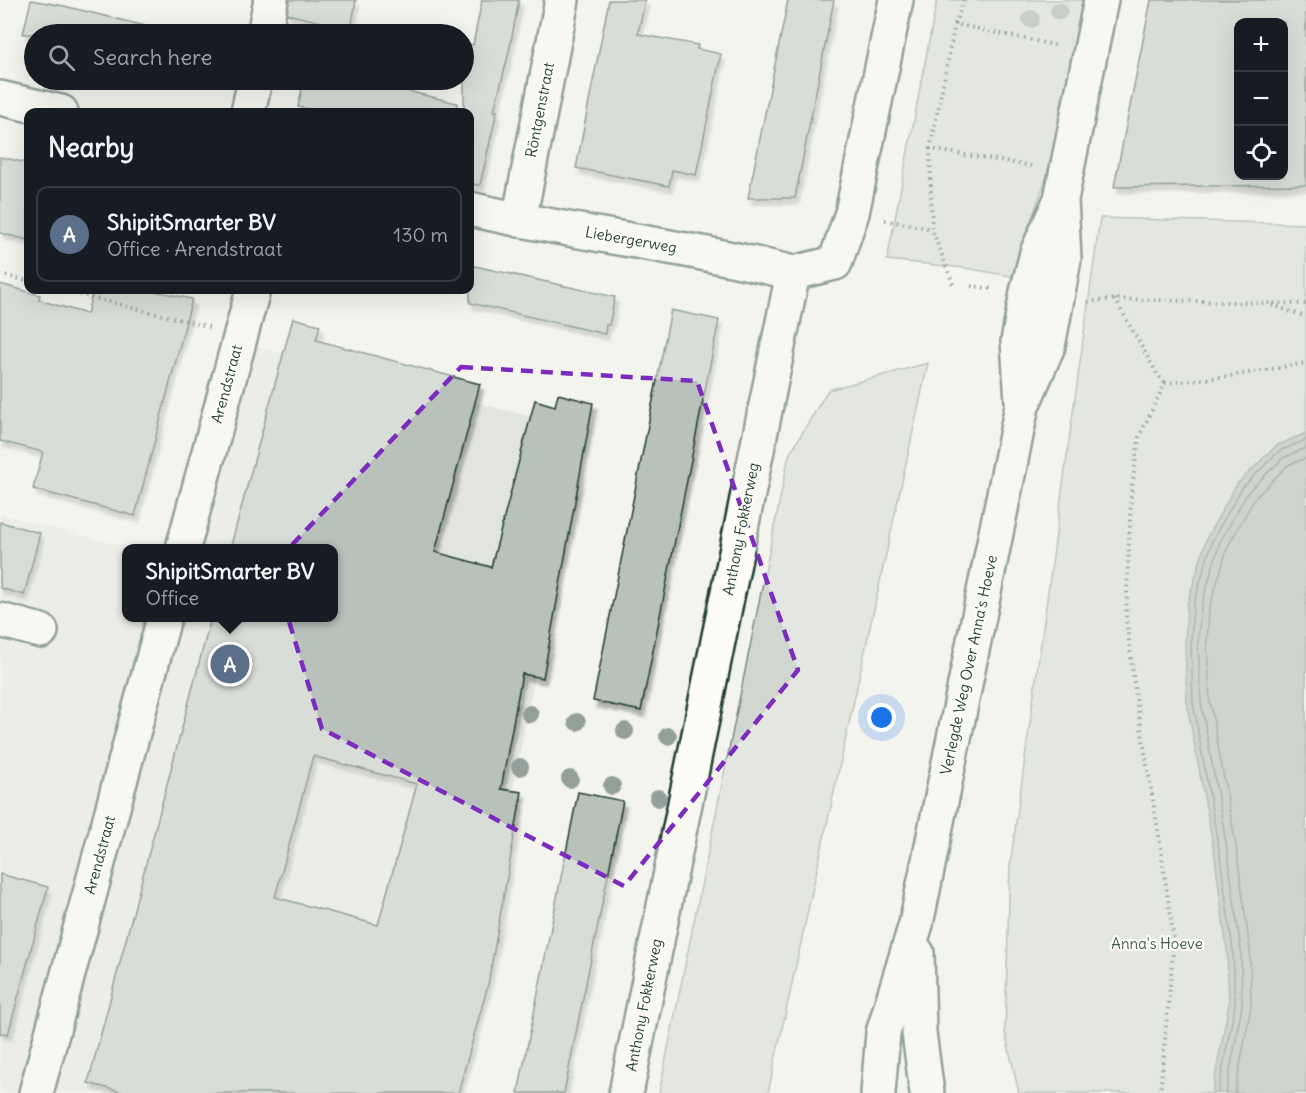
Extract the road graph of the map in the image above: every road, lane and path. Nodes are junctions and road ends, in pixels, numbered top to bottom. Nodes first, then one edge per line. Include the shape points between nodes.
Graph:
1 (271, 0) edge
2 (562, 0) edge
3 (896, 0) edge
4 (964, 0) edge
5 (1101, 0) edge
6 (266, 24) edge
7 (955, 24) junction
8 (1059, 46) dead end
9 (253, 90) edge
10 (0, 98) edge
11 (44, 108) edge
12 (249, 108) edge
13 (930, 148) junction
14 (1030, 177) dead end
15 (474, 210) edge
16 (852, 213) junction
17 (519, 220) junction
18 (932, 229) junction
19 (793, 273) junction
20 (0, 274) edge
21 (24, 280) edge
22 (953, 284) dead end
23 (78, 294) edge
24 (252, 294) edge
25 (1106, 299) dead end
26 (1115, 299) junction
27 (1269, 304) junction
28 (1306, 304) edge
29 (1306, 317) edge
30 (241, 335) junction
31 (1306, 363) edge
32 (1165, 383) junction
33 (184, 544) edge
34 (0, 620) edge
35 (163, 622) edge
36 (41, 631) dead end
37 (916, 924) junction
38 (36, 1093) edge
39 (626, 1093) edge
40 (878, 1093) edge
41 (927, 1093) edge
42 (1160, 1093) edge

1 - 6 street
2 - 17 street, Röntgenstraat
3 - 16 street
4 - 7 path
5 - 37 street, Verlegde Weg Over Anna's Hoeve via 1061,199 1036,253 1026,292 1018,342 1022,406
7 - 8 path
7 - 13 path
9 - 12 street
10 - 11 street
13 - 14 path via 1032,166
13 - 18 path
15 - 17 street, Liebergerweg
16 - 18 path
16 - 19 street via 835,263
17 - 19 street, Liebergerweg via 731,257
18 - 22 path
19 - 39 street, Anthony Fokkerweg
20 - 21 path
23 - 30 path
24 - 30 street, Arendstraat
25 - 26 path
26 - 27 path
26 - 32 path
27 - 28 path
27 - 29 path
30 - 33 street, Arendstraat
31 - 32 path
32 - 42 path via 1139,437 1131,494 1126,618 1174,941
34 - 36 street
35 - 38 street, Arendstraat
37 - 40 street, Verlegde Weg Over Anna's Hoeve via 883,1033
37 - 41 street, Verlegde Weg Over Anna's Hoeve via 919,1033

